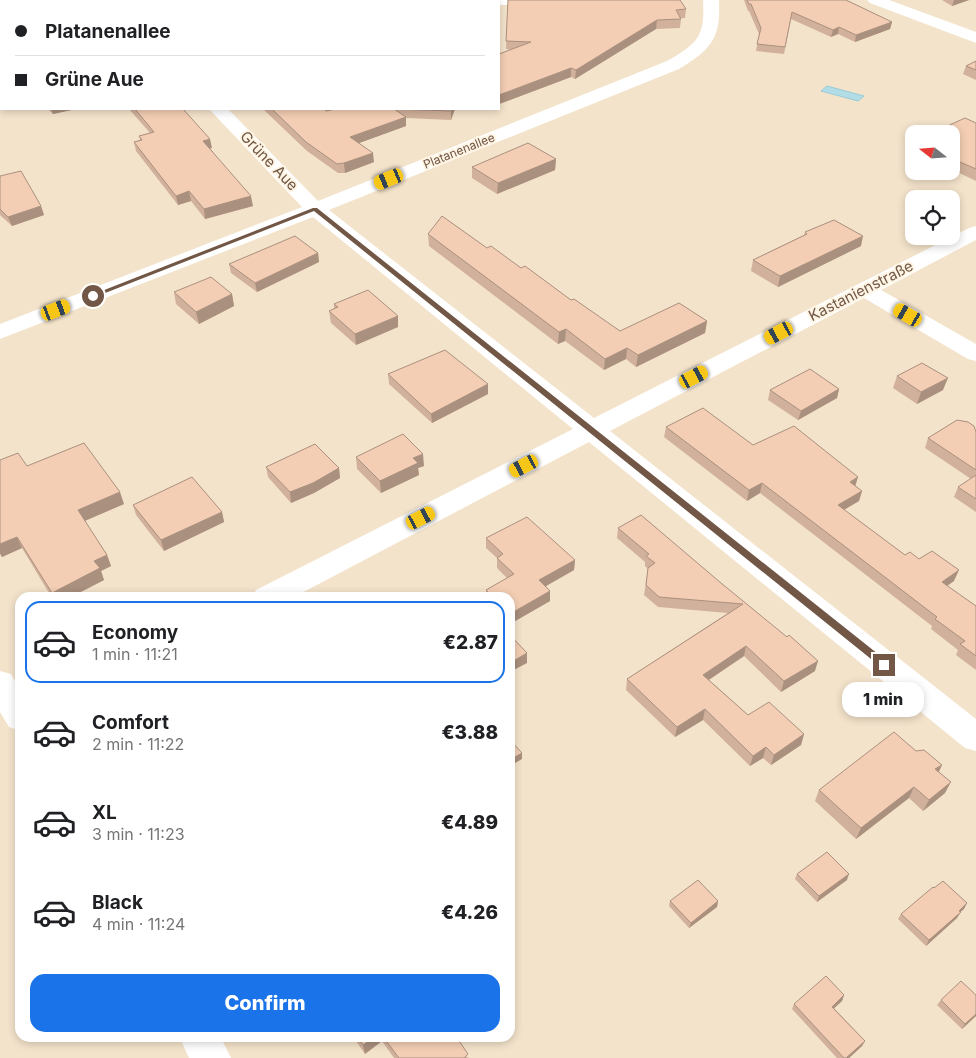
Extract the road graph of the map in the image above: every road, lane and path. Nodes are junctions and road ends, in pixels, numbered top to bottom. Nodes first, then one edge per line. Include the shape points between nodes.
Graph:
1 (486, 0) edge
2 (598, 0) edge
3 (711, 0) edge
4 (876, 0) edge
5 (976, 38) edge
6 (219, 110) edge
7 (315, 209) junction
8 (976, 232) edge
9 (864, 289) junction
10 (0, 332) edge
11 (976, 354) edge
12 (593, 430) junction
13 (278, 592) edge
14 (0, 684) edge
15 (15, 710) edge
16 (976, 738) edge
17 (202, 1042) edge
18 (211, 1058) edge

1 - 2 street
3 - 7 street, Platanenallee via 713,20 710,34 702,45 673,65
4 - 5 street
6 - 7 street, Grüne Aue
7 - 10 street, Platanenallee
7 - 12 street, Grüne Aue
8 - 9 street, Kastanienstraße
9 - 11 street
9 - 12 street, Kastanienstraße
12 - 13 street, Kastanienstraße
12 - 16 street, Grüne Aue
14 - 15 street
17 - 18 street

